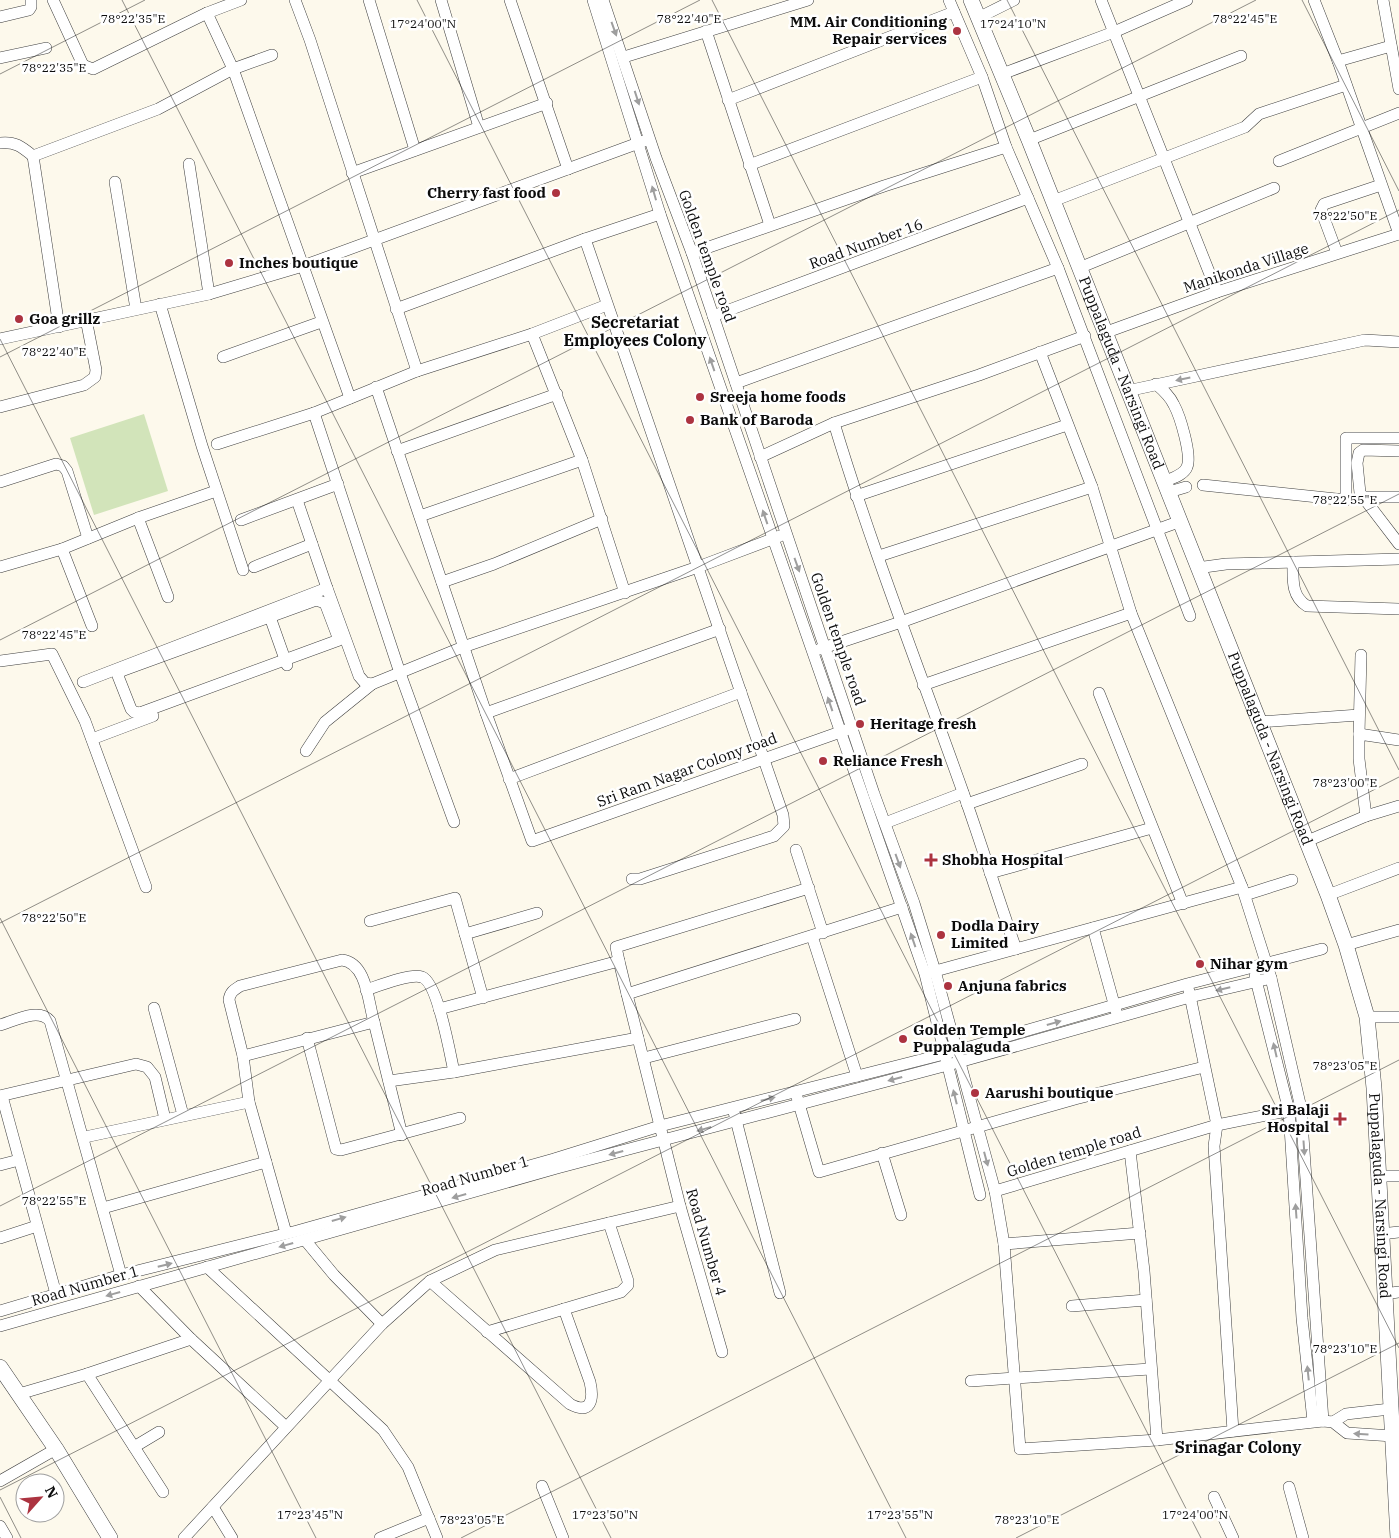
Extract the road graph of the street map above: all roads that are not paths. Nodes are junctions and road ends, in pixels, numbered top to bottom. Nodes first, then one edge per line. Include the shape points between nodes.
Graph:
1 (30, 0) edge
2 (67, 0) edge
3 (241, 0) edge
4 (295, 0) edge
5 (369, 0) edge
6 (440, 0) edge
7 (510, 0) edge
8 (593, 0) edge
9 (603, 0) edge
10 (808, 0) edge
11 (949, 0) edge
12 (971, 0) edge
13 (1014, 0) edge
14 (1101, 0) edge
15 (1187, 0) edge
16 (1314, 0) edge
17 (1383, 0) edge
18 (55, 3) edge
19 (954, 12) junction
20 (207, 13) junction
21 (0, 17) edge
22 (978, 18) junction
23 (706, 31) junction
24 (1114, 32) junction
25 (1391, 46) junction
26 (46, 48) dead end
27 (272, 55) dead end
28 (1241, 56) dead end
29 (624, 57) junction
30 (0, 58) edge
31 (1338, 62) junction
32 (233, 69) junction
33 (1002, 74) junction
34 (982, 77) junction
35 (1346, 85) junction
36 (1399, 89) edge
37 (1139, 95) junction
38 (728, 100) junction
39 (547, 103) junction
40 (1399, 113) edge
41 (480, 127) junction
42 (1362, 129) junction
43 (650, 138) junction
44 (1029, 140) junction
45 (0, 142) edge
46 (639, 144) junction
47 (1006, 147) junction
48 (416, 150) junction
49 (33, 156) junction
50 (1164, 159) junction
51 (1279, 161) dead end
52 (188, 164) dead end
53 (749, 165) junction
54 (568, 169) junction
55 (352, 172) junction
56 (115, 182) dead end
57 (1381, 185) junction
58 (1274, 188) dead end
59 (1028, 198) junction
60 (1053, 201) junction
61 (660, 214) junction
62 (1189, 222) junction
63 (770, 225) junction
64 (1399, 234) edge
65 (585, 239) junction
66 (374, 240) junction
67 (692, 253) junction
68 (1338, 253) junction
69 (303, 266) junction
70 (1058, 268) junction
71 (1078, 268) junction
72 (1217, 292) junction
73 (209, 294) junction
74 (160, 304) junction
75 (607, 305) junction
76 (136, 309) junction
77 (396, 309) junction
78 (713, 316) junction
79 (86, 319) junction
80 (321, 322) junction
81 (59, 327) junction
82 (1104, 333) junction
83 (532, 334) junction
84 (1085, 336) junction
85 (0, 339) edge
86 (1399, 342) edge
87 (1040, 352) junction
88 (223, 357) dead end
89 (417, 371) junction
90 (736, 383) junction
91 (1156, 384) junction
92 (376, 387) junction
93 (1127, 391) junction
94 (557, 394) junction
95 (350, 398) junction
96 (0, 407) edge
97 (314, 413) junction
98 (834, 423) junction
99 (1067, 426) junction
100 (1399, 438) edge
101 (216, 444) dead end
102 (397, 451) junction
103 (1399, 451) edge
104 (760, 457) junction
105 (582, 460) junction
106 (0, 482) edge
107 (338, 484) junction
108 (1203, 485) dead end
109 (1092, 487) junction
110 (1166, 487) junction
111 (1186, 487) dead end
112 (216, 491) junction
113 (856, 496) junction
114 (1399, 497) edge
115 (1362, 498) junction
116 (297, 500) junction
117 (420, 516) junction
118 (138, 518) junction
119 (602, 519) junction
120 (241, 520) dead end
121 (1181, 521) junction
122 (1158, 530) junction
123 (786, 534) junction
124 (88, 538) junction
125 (773, 538) junction
126 (312, 544) junction
127 (1399, 544) edge
128 (62, 548) junction
129 (1110, 548) junction
130 (878, 556) junction
131 (1399, 560) edge
132 (1293, 562) junction
133 (0, 567) edge
134 (698, 567) junction
135 (1197, 568) junction
136 (442, 582) junction
137 (327, 588) junction
138 (625, 593) junction
139 (168, 597) dead end
140 (1399, 609) edge
141 (1132, 613) junction
142 (270, 616) junction
143 (1190, 616) dead end
144 (901, 622) junction
145 (92, 626) dead end
146 (720, 629) junction
147 (342, 642) junction
148 (826, 646) junction
149 (463, 647) junction
150 (812, 652) junction
151 (1361, 655) dead end
152 (0, 661) edge
153 (287, 662) junction
154 (400, 673) junction
155 (83, 682) dead end
156 (232, 682) junction
157 (372, 684) junction
158 (923, 685) junction
159 (740, 692) junction
160 (1099, 693) dead end
161 (486, 713) junction
162 (1359, 715) junction
163 (1259, 722) junction
164 (853, 728) junction
165 (839, 732) junction
166 (1358, 734) junction
167 (92, 739) junction
168 (1399, 740) edge
169 (306, 751) dead end
170 (764, 758) junction
171 (1082, 764) dead end
172 (510, 779) junction
173 (964, 793) junction
174 (869, 797) junction
175 (967, 804) junction
176 (1399, 806) edge
177 (1366, 816) junction
178 (878, 817) junction
179 (454, 822) dead end
180 (1152, 828) junction
181 (1305, 842) junction
182 (796, 850) dead end
183 (1399, 868) edge
184 (990, 873) junction
185 (632, 880) dead end
186 (1292, 880) dead end
187 (146, 887) dead end
188 (809, 888) junction
189 (1244, 891) junction
190 (1328, 895) junction
191 (1183, 904) junction
192 (902, 907) junction
193 (537, 913) dead end
194 (370, 922) dead end
195 (1093, 928) junction
196 (1399, 930) edge
197 (465, 934) junction
198 (818, 935) junction
199 (1346, 945) junction
200 (1016, 949) junction
201 (1322, 949) dead end
202 (619, 960) junction
203 (1267, 964) junction
204 (1252, 967) junction
205 (930, 972) junction
206 (1271, 978) junction
207 (1256, 981) junction
208 (1187, 984) junction
209 (366, 990) junction
210 (627, 994) junction
211 (1190, 997) junction
212 (483, 998) junction
213 (1114, 1005) junction
214 (154, 1008) dead end
215 (439, 1009) junction
216 (1117, 1017) junction
217 (1367, 1017) junction
218 (1399, 1017) edge
219 (794, 1019) dead end
220 (374, 1022) junction
221 (0, 1025) edge
222 (307, 1038) junction
223 (638, 1038) junction
224 (243, 1056) junction
225 (958, 1056) junction
226 (644, 1058) junction
227 (946, 1059) junction
228 (1204, 1067) junction
229 (454, 1072) junction
230 (857, 1076) junction
231 (67, 1079) junction
232 (389, 1081) junction
233 (1, 1096) edge
234 (798, 1098) junction
235 (249, 1102) junction
236 (733, 1108) junction
237 (1302, 1108) junction
238 (1290, 1111) junction
239 (183, 1115) junction
240 (460, 1118) dead end
241 (165, 1119) junction
242 (736, 1120) junction
243 (1217, 1125) junction
244 (660, 1126) junction
245 (978, 1127) junction
246 (964, 1131) junction
247 (402, 1135) junction
248 (85, 1137) junction
249 (663, 1141) junction
250 (1130, 1151) junction
251 (882, 1153) junction
252 (19, 1160) junction
253 (266, 1162) junction
254 (0, 1165) edge
255 (1377, 1176) junction
256 (1399, 1176) edge
257 (995, 1191) junction
258 (980, 1195) dead end
259 (680, 1206) junction
260 (104, 1208) junction
261 (901, 1215) dead end
262 (609, 1223) junction
263 (37, 1226) junction
264 (1399, 1232) edge
265 (286, 1233) junction
266 (1140, 1233) junction
267 (1380, 1234) junction
268 (0, 1238) edge
269 (305, 1240) junction
270 (1004, 1244) junction
271 (206, 1267) junction
272 (122, 1276) junction
273 (430, 1281) junction
274 (139, 1286) junction
275 (780, 1293) dead end
276 (1391, 1293) edge
277 (56, 1294) junction
278 (1146, 1300) junction
279 (1072, 1306) dead end
280 (564, 1309) junction
281 (0, 1312) edge
282 (382, 1324) junction
283 (0, 1326) edge
284 (487, 1332) junction
285 (191, 1339) junction
286 (722, 1352) dead end
287 (1393, 1354) edge
288 (0, 1367) edge
289 (1150, 1369) junction
290 (87, 1374) junction
291 (1015, 1379) junction
292 (330, 1380) junction
293 (971, 1381) dead end
294 (19, 1394) junction
295 (1394, 1416) edge
296 (1323, 1421) junction
297 (286, 1427) junction
298 (1233, 1431) junction
299 (159, 1432) dead end
300 (1393, 1436) junction
301 (1157, 1440) junction
302 (134, 1448) junction
303 (56, 1449) junction
304 (0, 1481) edge
305 (542, 1486) dead end
306 (1288, 1487) dead end
307 (163, 1492) dead end
308 (1214, 1497) dead end
309 (213, 1507) junction
310 (1397, 1509) edge
311 (429, 1518) junction
312 (0, 1526) edge
313 (1232, 1537) edge
314 (7, 1538) edge
315 (110, 1538) edge
316 (184, 1538) edge
317 (232, 1538) edge
318 (380, 1538) edge
319 (437, 1538) edge
320 (563, 1538) edge
321 (1304, 1538) edge
322 (1398, 1538) edge

1 - 21 street via 29,10
2 - 18 street
3 - 20 street
4 - 55 street
5 - 48 street
6 - 41 street
7 - 39 street
8 - 46 street, Golden temple road
9 -> 29 street, Golden temple road
10 - 23 street
11 - 19 street
12 - 22 street, Puppalaguda - Narsingi Road
13 - 22 street
14 - 24 street
15 - 24 street
16 - 31 street
17 - 25 street
18 - 20 street via 83,65 88,69 98,68
19 - 34 street
19 - 38 street
20 - 32 street
22 - 33 street, Puppalaguda - Narsingi Road
23 - 29 street
23 - 38 street
24 - 33 street
24 - 37 street
25 - 31 street
25 - 36 street
26 - 30 street
27 - 32 street
28 - 37 street
29 -> 43 street, Golden temple road
31 - 35 street
32 - 49 street via 158,109
32 - 69 street
33 - 44 street, Puppalaguda - Narsingi Road
34 - 47 street
34 - 53 street
35 - 42 street
35 - 50 street via 1259,114 1245,127
37 - 44 street
37 - 50 street
38 - 53 street
39 - 41 street
39 - 54 street
40 - 42 street
41 - 48 street
42 - 51 street
42 - 57 street
43 - 46 street
43 - 67 street, Golden temple road
44 - 60 street, Puppalaguda - Narsingi Road
45 - 49 street via 11,141
46 - 54 street
61 -> 46 street, Golden temple road
47 - 59 street
47 - 63 street
48 - 55 street
49 - 81 street
50 - 60 street
50 - 62 street
52 - 73 street
53 - 63 street
54 - 66 street
55 - 66 street
56 - 76 street
57 - 64 street
57 - 68 street via 1324,204 1321,210
58 - 62 street
59 - 70 street
59 - 78 street, Road Number 16
60 - 71 street, Puppalaguda - Narsingi Road
61 - 65 street
125 -> 61 street, Golden temple road
62 - 71 street
62 - 72 street
63 - 67 street
64 - 68 street, Manikonda Village
65 - 75 street
65 - 77 street
66 - 69 street
66 - 77 street
67 - 78 street, Golden temple road
68 - 72 street, Manikonda Village
69 - 73 street
69 - 80 street
70 - 84 street
70 - 90 street
71 - 82 street, Puppalaguda - Narsingi Road
72 - 82 street, Manikonda Village
73 - 74 street
74 - 76 street
74 - 112 street
75 - 83 street
75 - 134 street
76 - 79 street
77 - 89 street
78 - 90 street, Golden temple road
79 - 81 street
79 - 96 street via 96,377 84,385
80 - 88 street
80 - 95 street
81 - 85 street
82 - 93 street, Puppalaguda - Narsingi Road
83 - 89 street
83 - 94 street
84 - 87 street
84 - 122 street
86 -> 91 street via 1365,340
87 - 98 street
87 - 99 street
89 - 92 street
90 - 104 street, Golden temple road
91 - 93 street
91 - 110 street via 1174,404 1188,461 1184,471
92 - 95 street
92 - 102 street
93 - 110 street, Puppalaguda - Narsingi Road
94 - 102 street
94 - 105 street
95 - 97 street
97 - 101 street
97 - 107 street
98 - 104 street
98 - 113 street
99 - 109 street
99 - 113 street
100 - 108 street via 1346,438 1346,500
102 - 117 street
103 - 115 street via 1363,450 1359,453
104 - 123 street, Golden temple road
105 - 117 street
105 - 119 street
106 - 124 street via 56,464 62,466 67,471
107 - 116 street
107 - 154 street
109 - 129 street
109 - 130 street
110 - 111 street
110 - 121 street, Puppalaguda - Narsingi Road
112 - 118 street
112 - 126 street via 249,568
113 - 130 street
114 - 115 street
115 - 127 street
116 - 120 street
116 - 126 street
117 - 136 street
118 - 124 street
118 - 139 street
119 - 136 street
119 - 138 street
121 - 122 street
121 - 135 street, Puppalaguda - Narsingi Road
122 - 129 street
122 - 143 street
123 - 125 street
123 -> 148 street, Golden temple road
124 - 128 street
125 - 134 street
125 - 150 street, Golden temple road
126 - 137 street
128 - 133 street
128 - 145 street
129 - 141 street
129 - 144 street
130 - 144 street
131 - 132 street
132 - 135 street
132 - 140 street via 1293,587 1300,602 1306,606
134 - 138 street
134 - 146 street
135 - 163 street, Puppalaguda - Narsingi Road
136 - 149 street
137 - 147 street
137 - 155 street
138 - 149 street
141 - 158 street
141 - 189 street
142 - 147 street via 323,600
142 - 153 street
142 - 156 street via 121,671 118,676 131,709 137,713
144 - 148 street
144 - 158 street
146 - 159 street
146 - 161 street
147 - 153 street
147 - 157 street via 359,676 365,683
148 - 150 street
148 - 164 street, Golden temple road
149 - 154 street
149 - 161 street
165 -> 150 street, Golden temple road
151 - 162 street
152 - 167 street via 52,654
153 - 156 street
154 - 157 street
154 - 179 street
156 - 167 street
157 - 169 street via 325,722
158 - 173 street
159 - 170 street
159 - 172 street
160 - 180 street
161 - 172 street
162 - 163 street
162 - 166 street
163 - 181 street, Puppalaguda - Narsingi Road
164 - 165 street, Sri Ram Nagar Colony road
164 - 174 street, Golden temple road
165 - 170 street, Sri Ram Nagar Colony road
165 - 174 street, Golden temple road
166 - 168 street
166 - 177 street
167 - 187 street via 102,774
170 - 172 street, Sri Ram Nagar Colony road via 532,841
170 - 185 street via 783,815 784,826 780,832
171 - 175 street
173 - 175 street
173 - 178 street
174 - 178 street, Golden temple road
175 - 184 street
176 - 177 street
177 - 181 street
178 - 192 street, Golden temple road
178 -> 205 street, Golden temple road via 914,903
180 - 184 street
180 - 191 street
181 - 190 street, Puppalaguda - Narsingi Road
182 - 188 street
183 - 190 street
184 - 200 street
186 - 189 street
188 - 198 street
188 - 202 street via 616,947
189 - 191 street
189 - 203 street
190 - 199 street, Puppalaguda - Narsingi Road
191 - 195 street
192 - 198 street
205 -> 192 street, Golden temple road
193 - 197 street
194 - 197 street via 454,897
195 - 200 street
195 - 213 street
196 - 199 street
197 - 212 street
198 - 210 street
198 - 230 street
199 - 217 street, Puppalaguda - Narsingi Road
200 - 205 street
201 - 203 street
202 - 210 street, Road Number 4
202 - 212 street
203 - 204 street
203 - 206 street
204 - 207 street
204 - 208 street
205 - 225 street, Golden temple road
205 - 227 street, Golden temple road
206 - 207 street
206 - 237 street
207 -> 211 street
238 -> 207 street
208 - 211 street
208 - 213 street
209 - 215 street via 409,977 422,977 429,982
209 - 220 street
209 - 224 street via 360,970 350,961 342,960 240,986 229,994 229,1000
210 - 223 street, Road Number 4
211 - 216 street
211 - 228 street
212 - 215 street
213 - 216 street
225 -> 213 street
214 - 239 street
215 - 229 street
216 - 225 street
217 - 218 street
217 - 255 street, Puppalaguda - Narsingi Road via 1374,1088
219 - 226 street
220 - 222 street
220 - 232 street
221 - 231 street via 37,1014 46,1016 50,1020
222 - 224 street
222 - 247 street via 336,1149
223 - 226 street, Road Number 4
223 - 229 street
224 - 235 street
225 - 227 street, Road Number 1
225 - 245 street, Golden temple road
226 - 244 street, Road Number 4
227 - 230 street, Road Number 1
227 -> 234 street, Road Number 1
246 -> 227 street, Golden temple road
228 - 243 street
228 - 245 street
229 - 232 street
230 - 234 street, Road Number 1
231 - 233 street
231 - 241 street via 136,1064 147,1067 155,1077
231 - 248 street
232 - 247 street
233 - 252 street
236 -> 234 street, Road Number 1
234 - 242 street, Road Number 1
234 - 251 street via 819,1172
235 - 239 street
235 - 253 street
236 - 242 street
236 - 244 street, Road Number 1
237 - 238 street, Golden temple road
237 -> 296 street
238 - 243 street, Golden temple road
296 -> 238 street via 1302,1318
239 - 241 street
240 - 247 street
241 - 248 street
242 -> 249 street, Road Number 1
242 - 275 street
243 - 250 street, Golden temple road
243 - 298 street via 1214,1146
244 - 249 street, Road Number 4
265 -> 244 street, Road Number 1 via 554,1159
245 - 246 street
245 -> 257 street, Golden temple road
246 - 251 street
246 - 258 street, Golden temple road
248 - 260 street
249 - 259 street, Road Number 4
249 -> 269 street, Road Number 1
250 - 257 street, Golden temple road
250 - 266 street
251 - 261 street
252 - 254 street
252 - 263 street
253 - 260 street
253 - 265 street
255 - 256 street
255 - 267 street, Puppalaguda - Narsingi Road
257 - 270 street
259 - 262 street
259 - 286 street, Road Number 4
260 - 272 street
262 - 273 street via 494,1250
262 - 280 street via 628,1285 621,1292
263 - 268 street
263 - 277 street
264 - 267 street
272 -> 265 street, Road Number 1
266 - 270 street
266 - 278 street
267 - 276 street, Puppalaguda - Narsingi Road
269 -> 271 street, Road Number 1
269 - 282 street
270 - 291 street
271 - 274 street, Road Number 1
271 - 292 street
272 - 277 street, Road Number 1
273 - 282 street
273 - 284 street
274 -> 283 street, Road Number 1
274 - 285 street
276 - 287 street, Puppalaguda - Narsingi Road
277 - 281 street, Road Number 1
278 - 279 street
278 - 289 street
280 - 284 street
280 - 284 street via 593,1394 591,1403 586,1407 570,1404
282 - 292 street
285 - 290 street
285 - 297 street
287 - 295 street, Puppalaguda - Narsingi Road
288 - 294 street
289 - 291 street
289 - 301 street
290 - 294 street
290 - 302 street
291 - 293 street
291 - 301 street via 1020,1449
292 - 297 street
292 - 311 street via 383,1430 408,1467
294 - 303 street
295 - 296 street via 1346,1414
295 - 300 street, Puppalaguda - Narsingi Road
296 - 298 street
300 -> 296 street via 1347,1433
297 - 309 street
298 - 301 street
299 - 302 street
300 - 310 street, Puppalaguda - Narsingi Road
302 - 307 street
303 - 304 street
303 - 315 street
305 - 320 street
306 - 321 street
308 - 313 street
309 - 316 street
309 - 317 street
310 - 322 street, Puppalaguda - Narsingi Road
311 - 318 street
311 - 319 street
312 - 314 street

